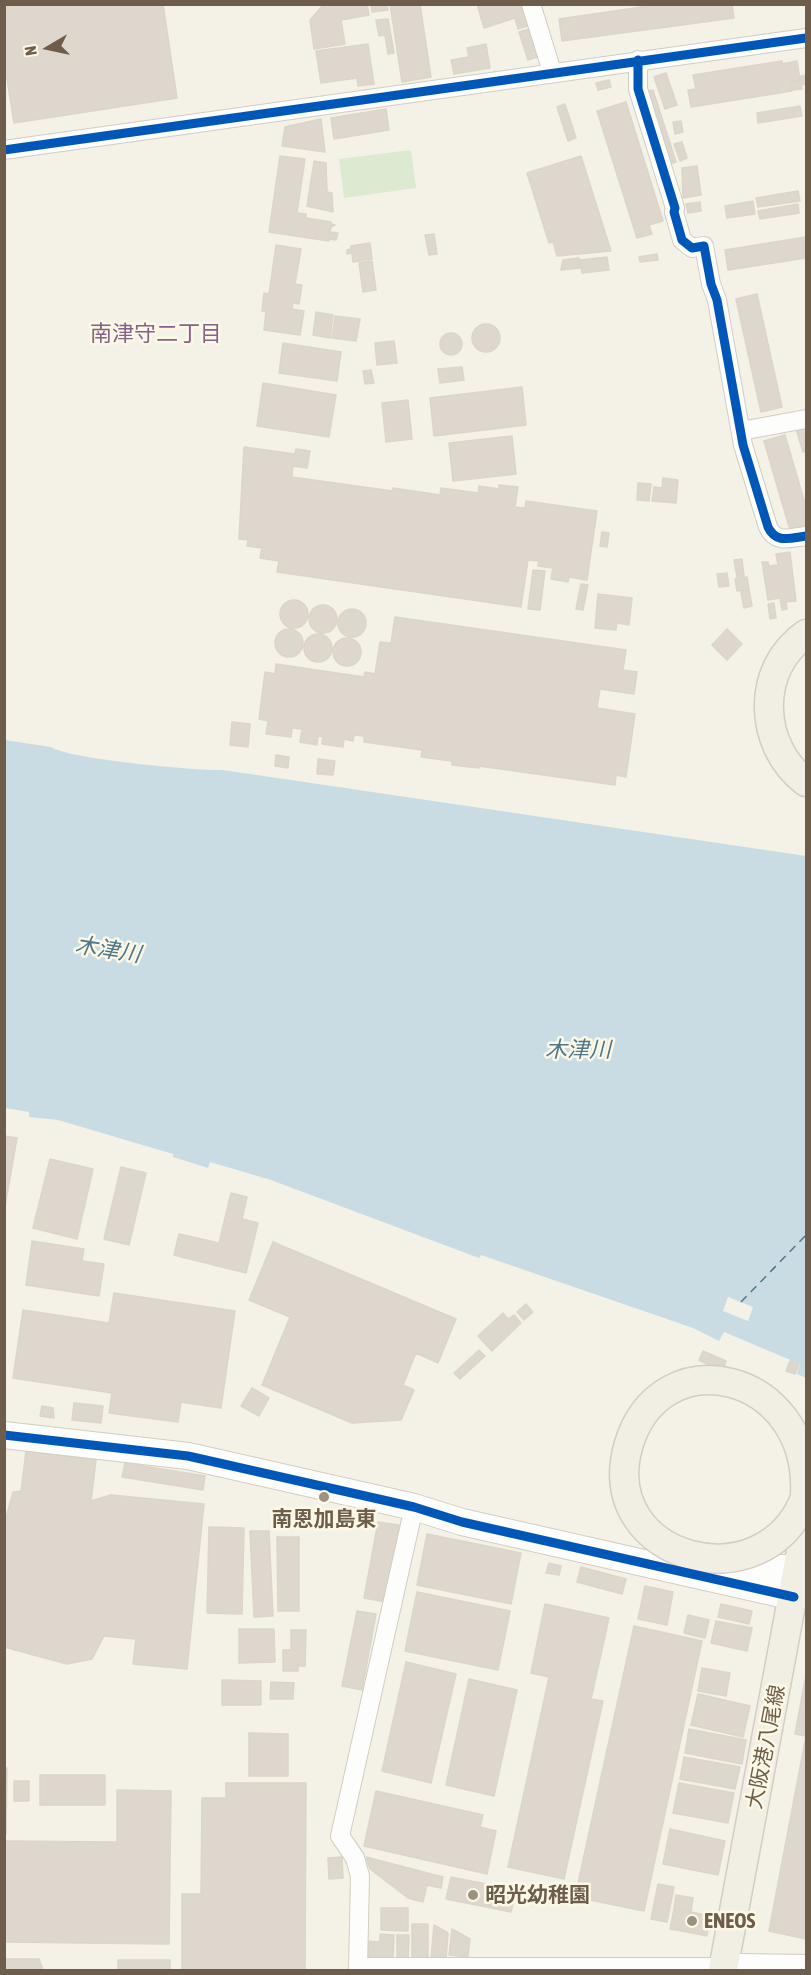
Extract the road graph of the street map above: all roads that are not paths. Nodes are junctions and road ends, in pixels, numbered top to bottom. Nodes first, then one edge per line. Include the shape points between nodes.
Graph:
1 (531, 4) edge
2 (807, 38) edge
3 (638, 60) junction
4 (552, 72) junction
5 (4, 150) edge
6 (807, 419) edge
7 (741, 431) junction
8 (807, 536) edge
9 (807, 635) edge
10 (807, 781) edge
11 (4, 1435) edge
12 (807, 1472) edge
13 (807, 1493) edge
14 (414, 1507) junction
15 (807, 1524) edge
16 (618, 1557) junction
17 (799, 1569) junction
18 (794, 1597) junction
19 (807, 1964) edge
20 (358, 1969) edge
21 (723, 1969) edge

1 - 4 street
2 - 3 street
3 - 4 street
3 - 7 street via 638,89 682,240 692,248 704,246
4 - 5 street
6 - 7 street
7 - 8 street via 770,531 782,540
9 - 10 main road via 778,669 769,707 772,730 781,752
11 - 14 street via 188,1456
12 - 13 main road, bridge via 806,1466 800,1442 792,1427 775,1405 760,1394 725,1382 681,1388 657,1403 644,1418 628,1454 631,1496 637,1512 651,1532 663,1542 693,1556 733,1557 753,1550 773,1539 788,1523 802,1501 806,1485 806,1479 806,1473 806,1465 801,1442 789,1419 776,1404 761,1392 743,1384 717,1380 680,1387 649,1408 633,1434 627,1454 625,1469 632,1504 646,1527 669,1547 700,1559 733,1558 747,1554 767,1544 782,1531 795,1516
14 - 16 street via 462,1522
14 - 20 street via 340,1836 360,1876
15 - 17 main road, 大阪港八尾線
16 - 17 street
16 - 18 street
17 - 18 main road, 大阪港八尾線
18 - 21 main road, 大阪港八尾線
19 - 21 street via 740,1963
20 - 21 street

